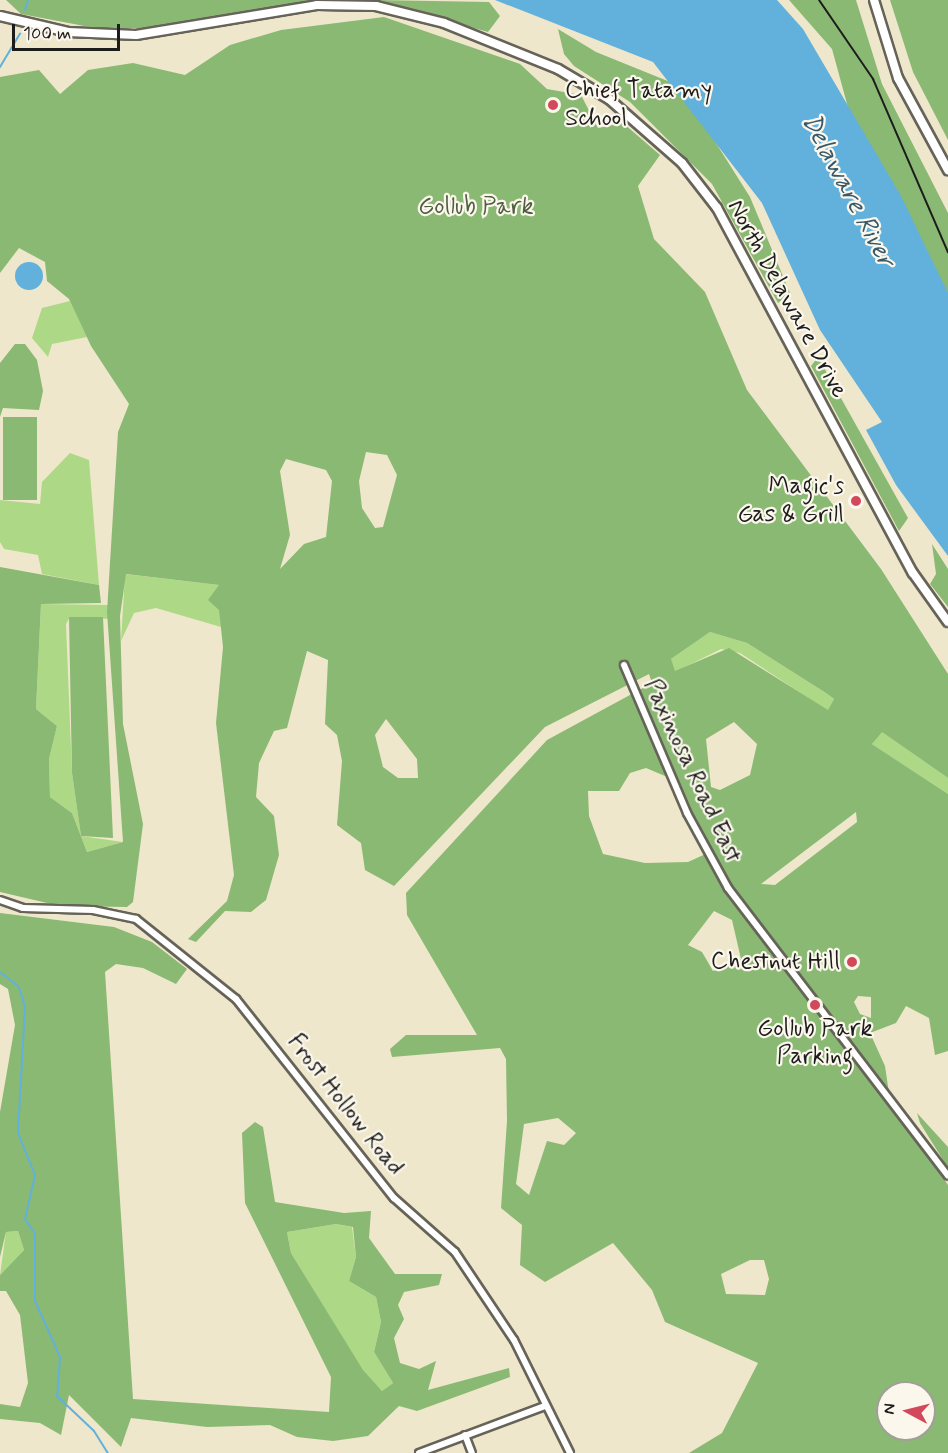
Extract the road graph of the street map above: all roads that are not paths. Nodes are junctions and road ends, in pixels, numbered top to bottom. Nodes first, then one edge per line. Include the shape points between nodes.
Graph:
1 (874, 0) edge
2 (1, 20) edge
3 (948, 170) edge
4 (948, 622) edge
5 (624, 665) dead end
6 (0, 900) edge
7 (948, 1176) edge
8 (545, 1406) junction
9 (465, 1435) junction
10 (419, 1453) edge
11 (472, 1453) edge
12 (570, 1453) edge

1 - 3 street via 898,78
2 - 4 main road, North Delaware Drive via 68,32 136,35 317,5 376,6 444,23 558,69 609,99 682,163 717,208 908,563
5 - 7 street, Paxinosa Road East via 687,813 728,888
6 - 8 street, Frost Hollow Road via 23,908 93,910 136,919 236,999 394,1198 453,1249 514,1340
8 - 9 street
8 - 12 street, Frost Hollow Road
9 - 10 street
9 - 11 street

